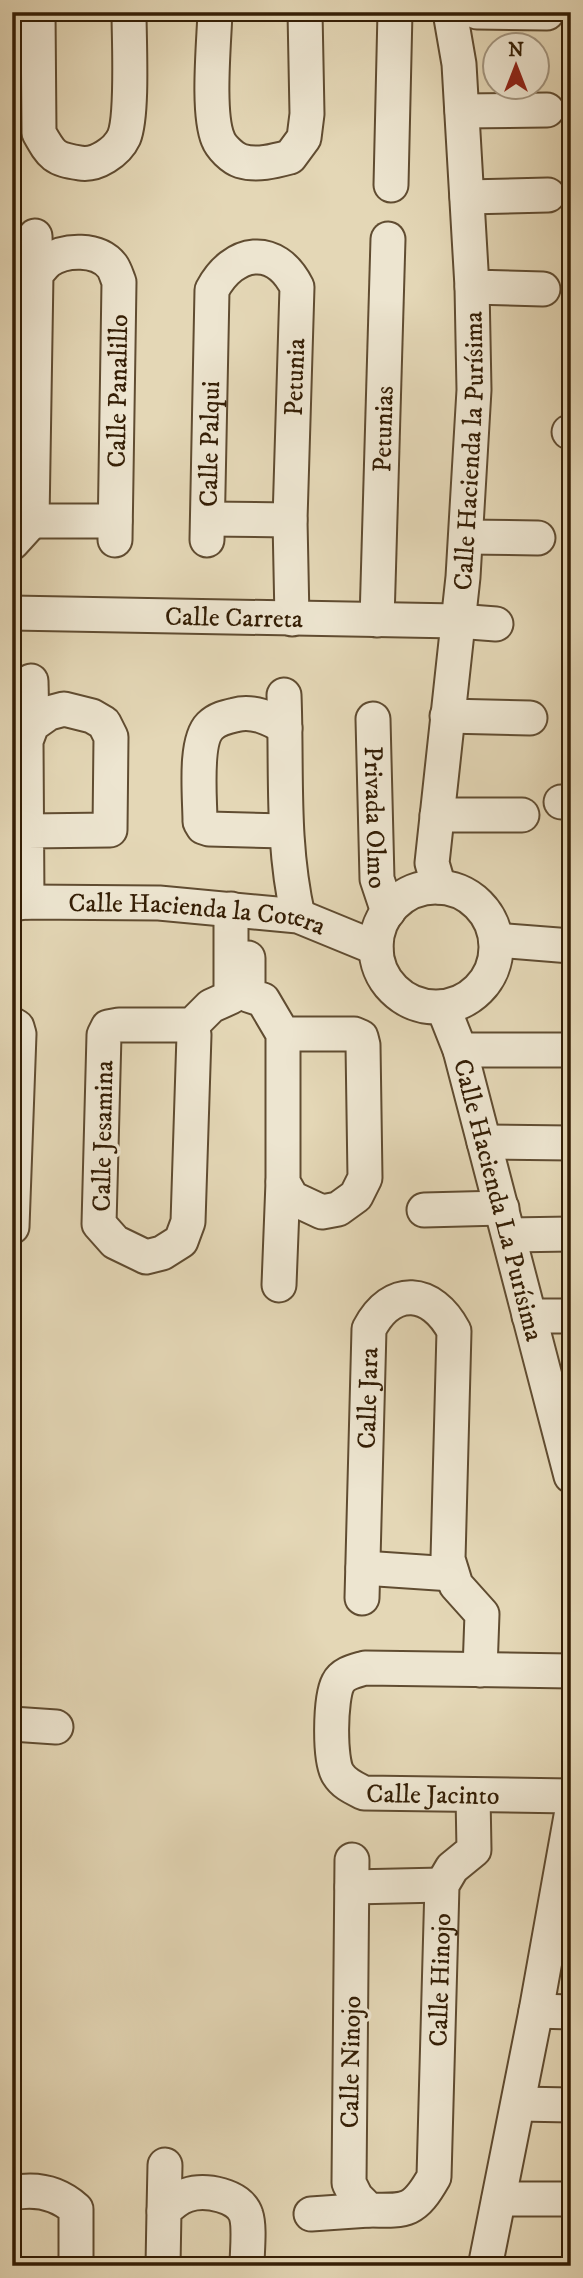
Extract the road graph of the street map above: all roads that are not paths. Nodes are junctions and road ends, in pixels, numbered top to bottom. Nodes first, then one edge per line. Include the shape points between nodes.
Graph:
1 (38, 12) edge
2 (129, 12) edge
3 (215, 12) edge
4 (305, 12) edge
5 (395, 12) edge
6 (450, 12) edge
7 (477, 12) edge
8 (547, 13) edge
9 (547, 110) dead end
10 (462, 111) junction
11 (391, 185) dead end
12 (548, 195) dead end
13 (467, 197) junction
14 (35, 236) dead end
15 (388, 239) dead end
16 (256, 255) joint
17 (36, 274) junction
18 (472, 287) junction
19 (543, 289) dead end
20 (290, 520) junction
21 (22, 532) edge
22 (466, 537) junction
23 (538, 538) dead end
24 (12, 613) edge
25 (292, 618) junction
26 (377, 620) junction
27 (457, 621) junction
28 (496, 624) dead end
29 (31, 681) dead end
30 (284, 695) dead end
31 (447, 716) junction
32 (530, 718) dead end
33 (373, 719) dead end
34 (32, 725) junction
35 (285, 728) junction
36 (437, 815) junction
37 (522, 815) dead end
38 (28, 831) junction
39 (285, 831) junction
40 (439, 887) junction
41 (20, 903) edge
42 (240, 909) junction
43 (388, 912) junction
44 (298, 916) junction
45 (496, 940) junction
46 (571, 946) edge
47 (376, 948) junction
48 (443, 1007) junction
49 (12, 1024) edge
50 (192, 1025) junction
51 (283, 1034) junction
52 (460, 1050) junction
53 (568, 1050) dead end
54 (484, 1142) junction
55 (571, 1143) edge
56 (283, 1182) junction
57 (424, 1210) dead end
58 (505, 1221) junction
59 (12, 1227) edge
60 (571, 1234) edge
61 (279, 1285) dead end
62 (360, 1300) dead end
63 (395, 1300) junction
64 (571, 1315) edge
65 (529, 1316) junction
66 (571, 1476) edge
67 (452, 1574) junction
68 (480, 1670) junction
69 (571, 1671) edge
70 (12, 1724) edge
71 (56, 1727) dead end
72 (473, 1795) junction
73 (571, 1796) edge
74 (571, 1816) edge
75 (442, 1885) junction
76 (536, 2011) junction
77 (571, 2012) edge
78 (519, 2104) junction
79 (571, 2105) edge
80 (165, 2165) dead end
81 (434, 2177) junction
82 (12, 2193) edge
83 (499, 2199) junction
84 (569, 2199) edge
85 (378, 2210) junction
86 (164, 2211) junction
87 (311, 2214) dead end
88 (435, 2222) dead end
89 (480, 2264) edge
90 (76, 2266) edge
91 (163, 2266) edge
92 (247, 2266) edge

1 - 2 street via 39,149 86,164 108,156 123,138 128,112
3 - 4 street via 213,118 218,141 241,161 268,162 290,157 304,138
5 - 11 street
6 - 10 street, Calle Hacienda la Purísima
7 - 8 street
9 - 10 street
10 - 13 street, Calle Hacienda la Purísima
12 - 13 street
13 - 18 street, Calle Hacienda la Purísima
14 - 17 street, Calle Panalillo
15 - 26 street, Petunias
16 - 20 street, Petunia via 290,273 297,287
16 - 20 street, Calle Palqui via 234,262 212,290 208,529
17 - 21 street, Calle Panalillo
17 - 21 street, Calle Panalillo via 56,257 93,253 112,266 119,282 115,530
18 - 19 street
18 - 22 street, Calle Hacienda la Purísima via 474,390
20 - 25 street
22 - 23 street
22 - 27 street, Calle Hacienda la Purísima
24 - 25 street, Calle Carreta
25 - 26 street, Calle Carreta
26 - 27 street, Calle Carreta
27 - 28 street, Calle Carreta
27 - 31 street, Calle Hacienda la Purísima
29 - 34 street
30 - 35 street
31 - 32 street
31 - 36 street, Calle Hacienda la Purísima
33 - 43 street, Privada Olmo via 377,879
34 - 38 street via 26,741
34 - 38 street via 64,709 104,723 111,737 110,830
35 - 39 street
35 - 39 street via 274,719 244,713 221,718 209,727 201,743 200,822 209,829
36 - 37 street
36 - 40 street, Calle Hacienda la Purísima via 432,863
38 - 41 street
39 - 44 street
40 - 43 street via 402,898
40 - 45 street via 460,892 477,903 490,920
41 - 42 street, Calle Hacienda la Cotera via 159,903
42 - 44 street, Calle Hacienda la Cotera
42 - 50 street via 231,997 211,1006
42 - 51 street via 248,995 263,1000
43 - 47 street
44 - 47 street, Calle Hacienda la Cotera
45 - 46 street
45 - 48 street via 496,959 489,977 477,992
47 - 48 street via 378,964 396,992 426,1007
48 - 52 street, Calle Hacienda La Purísima
49 - 59 street via 19,1034
50 - 50 street, Calle Jesamina via 188,1222 181,1241 146,1257 115,1242 99,1224 104,1035 108,1027 119,1025
51 - 56 street
51 - 56 street via 361,1037 365,1178 356,1196 338,1209 322,1212 292,1198
52 - 53 street
52 - 54 street, Calle Hacienda La Purísima
54 - 55 street
54 - 58 street, Calle Hacienda La Purísima
56 - 61 street
57 - 58 street
58 - 60 street
58 - 65 street, Calle Hacienda La Purísima
62 - 63 street
63 - 67 street via 431,1303 445,1314 454,1331 448,1559
63 - 67 street, Calle Jara via 377,1314 369,1329 363,1583
64 - 65 street
65 - 66 street, Calle Hacienda La Purísima
67 - 68 street via 482,1614
68 - 69 street, Calle Jacinto
68 - 72 street, Calle Jacinto via 366,1668 349,1672 338,1683 332,1716 332,1762 350,1787 364,1793
70 - 71 street
72 - 73 street, Calle Jacinto
72 - 75 street, Calle Hinojo via 474,1850 452,1868
74 - 76 street
75 - 81 street, Calle Hinojo
75 - 85 street, Calle Ninojo via 352,1873 349,2183 356,2197
76 - 77 street
76 - 78 street
78 - 79 street
78 - 83 street
80 - 86 street
81 - 85 street via 422,2199 405,2209
81 - 88 street, Calle Hinojo
82 - 90 street via 47,2193 76,2209
83 - 84 street
83 - 89 street
85 - 87 street
86 - 91 street
86 - 92 street via 189,2194 205,2193 239,2203 247,2216

